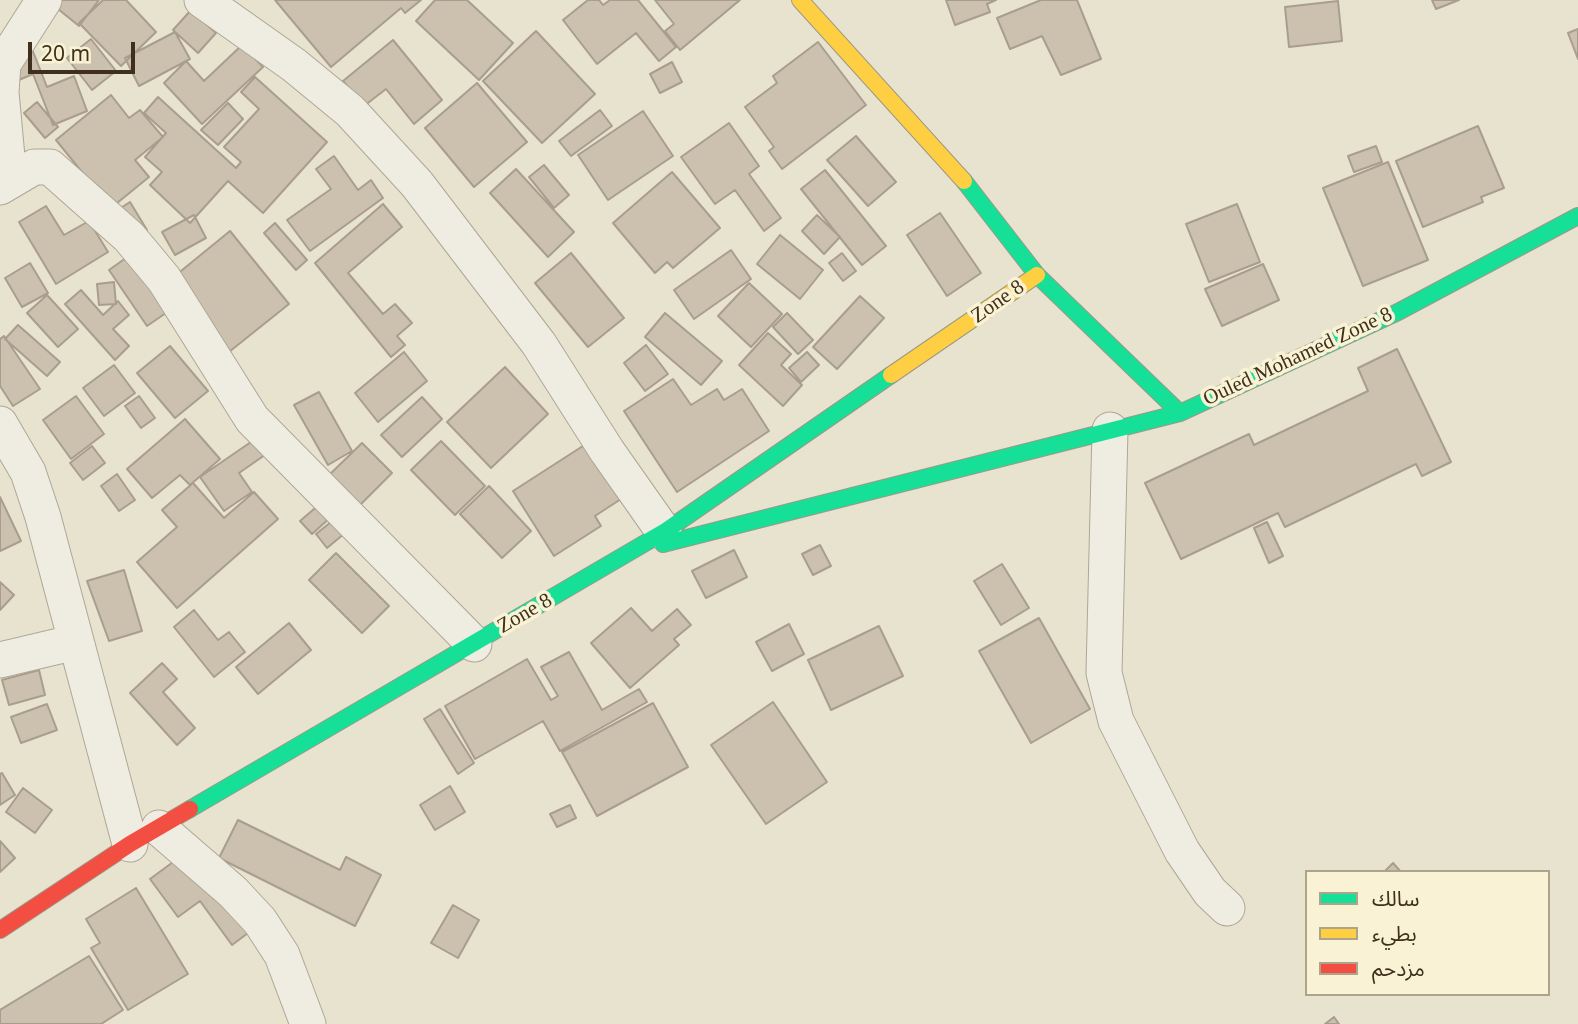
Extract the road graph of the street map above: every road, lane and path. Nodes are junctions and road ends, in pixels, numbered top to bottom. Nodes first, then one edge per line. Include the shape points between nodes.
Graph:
1 (44, 0) edge
2 (202, 0) edge
3 (800, 0) edge
4 (5, 183) edge
5 (1578, 216) edge
6 (1037, 275) junction
7 (1180, 413) junction
8 (0, 425) edge
9 (1110, 430) junction
10 (664, 532) junction
11 (631, 552) junction
12 (76, 642) junction
13 (474, 644) junction
14 (0, 660) edge
15 (144, 836) junction
16 (1227, 908) dead end
17 (0, 930) edge
18 (308, 1024) edge

1 - 4 street via 3,64
2 - 10 street via 294,65 349,111 417,184 540,344
3 - 6 main road, Ouled Mohamed Zone 8 via 950,164
4 - 13 street via 34,167 50,167 129,237 171,290 252,419
5 - 7 main road, Ouled Mohamed Zone 8 via 1398,312
6 - 7 main road, Ouled Mohamed Zone 8
6 - 10 main road, Zone 8
7 - 9 main road
8 - 12 street via 28,472
9 - 11 main road
9 - 16 street via 1104,673 1116,721 1182,851
10 - 11 main road, Zone 8
11 - 13 main road, Zone 8
12 - 14 street
12 - 15 street
13 - 15 main road, Zone 8
15 - 17 main road, Zone 8
15 - 18 street via 233,892 260,921 282,955

